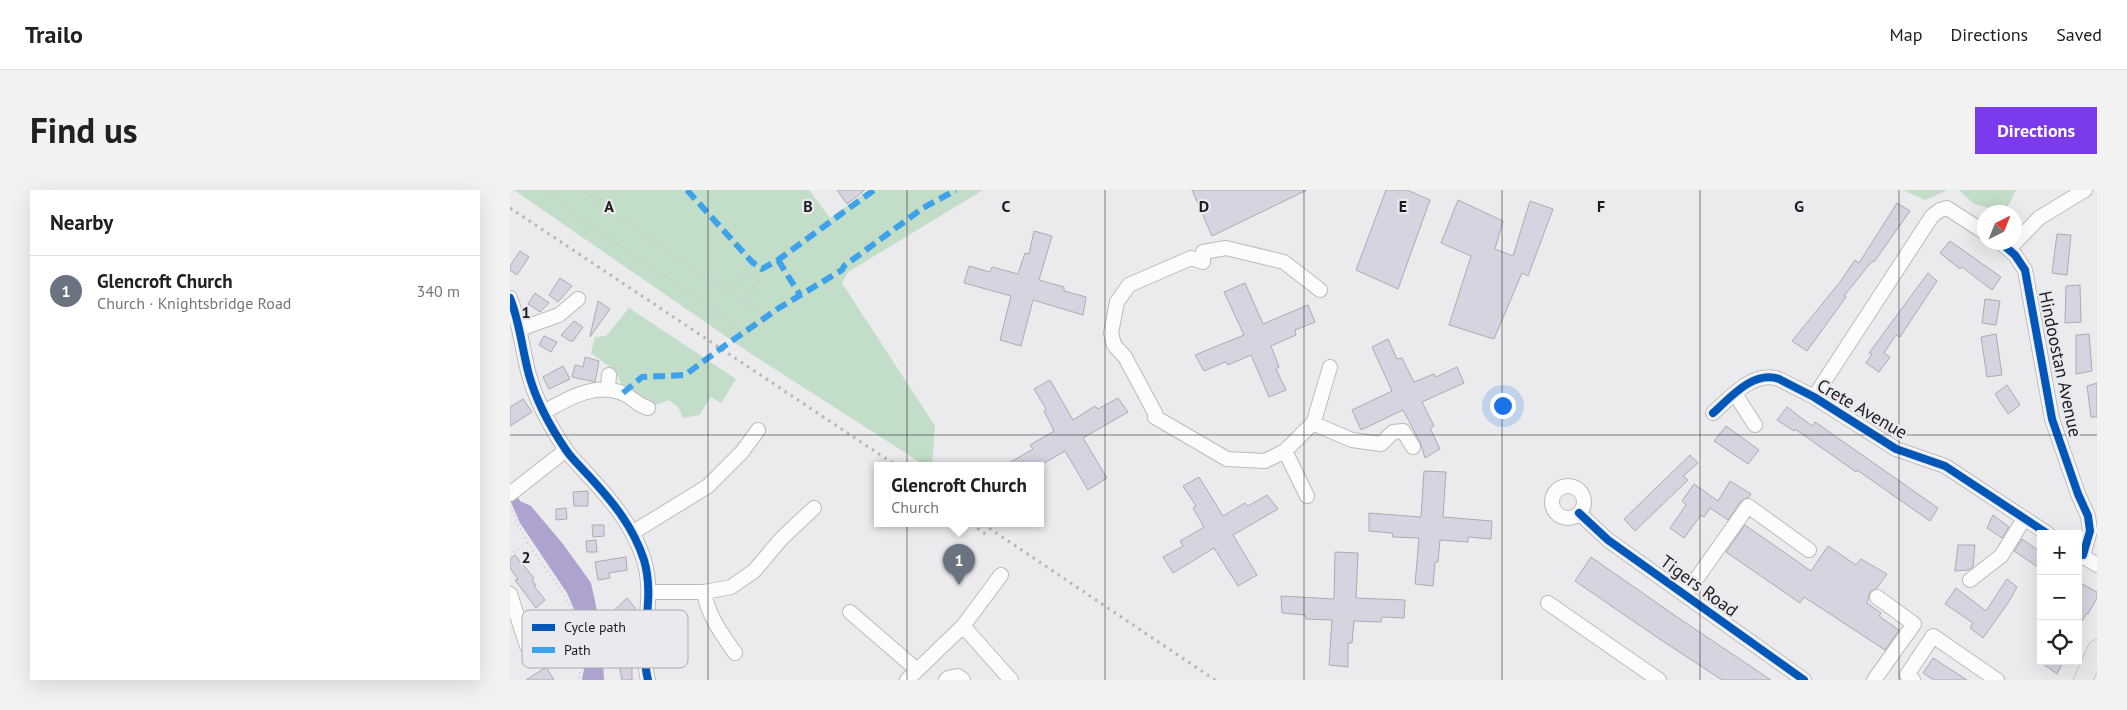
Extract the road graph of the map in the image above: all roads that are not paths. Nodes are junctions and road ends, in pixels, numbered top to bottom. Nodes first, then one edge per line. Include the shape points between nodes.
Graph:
1 (2085, 190) edge
2 (1977, 227) edge
3 (2022, 232) edge
4 (2008, 250) edge
5 (1320, 290) dead end
6 (510, 298) edge
7 (578, 299) dead end
8 (520, 329) junction
9 (1330, 367) dead end
10 (1735, 394) junction
11 (1814, 398) junction
12 (648, 408) dead end
13 (544, 412) junction
14 (1713, 413) dead end
15 (1317, 425) junction
16 (1755, 425) dead end
17 (758, 430) dead end
18 (1413, 447) dead end
19 (566, 450) junction
20 (1285, 451) junction
21 (515, 490) edge
22 (1307, 496) dead end
23 (814, 508) dead end
24 (1579, 513) dead end
25 (2024, 519) junction
26 (2042, 530) edge
27 (632, 532) junction
28 (2082, 549) edge
29 (1809, 550) dead end
30 (2082, 555) edge
31 (2097, 565) edge
32 (1001, 575) dead end
33 (1970, 580) dead end
34 (650, 592) junction
35 (704, 592) junction
36 (510, 594) edge
37 (1685, 595) junction
38 (1877, 598) dead end
39 (1548, 604) dead end
40 (648, 610) edge
41 (850, 612) dead end
42 (963, 626) junction
43 (522, 647) edge
44 (2097, 649) edge
45 (735, 653) dead end
46 (917, 670) junction
47 (1784, 674) edge
48 (906, 680) edge
49 (946, 680) edge
50 (963, 680) edge
51 (1011, 680) edge
52 (1659, 680) edge
53 (1804, 680) edge
54 (1874, 680) edge
55 (1913, 680) edge
56 (1997, 680) edge
57 (2083, 680) edge

1 - 3 street
2 - 11 street via 1947,208 1932,216
4 - 28 street, Hindoostan Avenue via 2025,270 2052,419 2088,516 2090,531
5 - 20 street via 1284,262 1226,248 1204,252 1203,262 1191,258 1129,285 1117,302 1111,333 1114,345 1125,357 1155,417 1227,459 1265,461
6 - 8 street
7 - 8 street via 559,315
8 - 13 street via 530,376
9 - 15 street via 1314,421
10 - 11 street, Crete Avenue via 1753,381 1773,377
10 - 14 street, Crete Avenue
10 - 16 street
11 - 25 street, Crete Avenue via 1896,449 1945,466
12 - 13 street via 638,405 609,382 572,396
13 - 19 street
15 - 18 street via 1352,440 1381,444 1394,432 1403,430
15 - 20 street via 1313,424
17 - 27 street via 742,452 708,486
19 - 21 street
19 - 27 street via 607,496
20 - 22 street
23 - 35 street via 748,577 732,587
24 - 37 street, Tigers Road via 1608,540
25 - 26 street, Crete Avenue
25 - 33 street via 2001,556
27 - 34 street via 644,562
29 - 37 street via 1748,506
30 - 31 street
32 - 42 street
34 - 35 street
34 - 40 street
35 - 45 street via 712,618
36 - 43 street
37 - 47 street, Tigers Road
38 - 54 street via 1914,624
39 - 52 street
41 - 46 street
42 - 46 street
42 - 51 street
44 - 57 main road
46 - 48 street
47 - 53 street, Tigers Road
49 - 50 street via 958,676
55 - 56 street via 1907,675 1933,636

